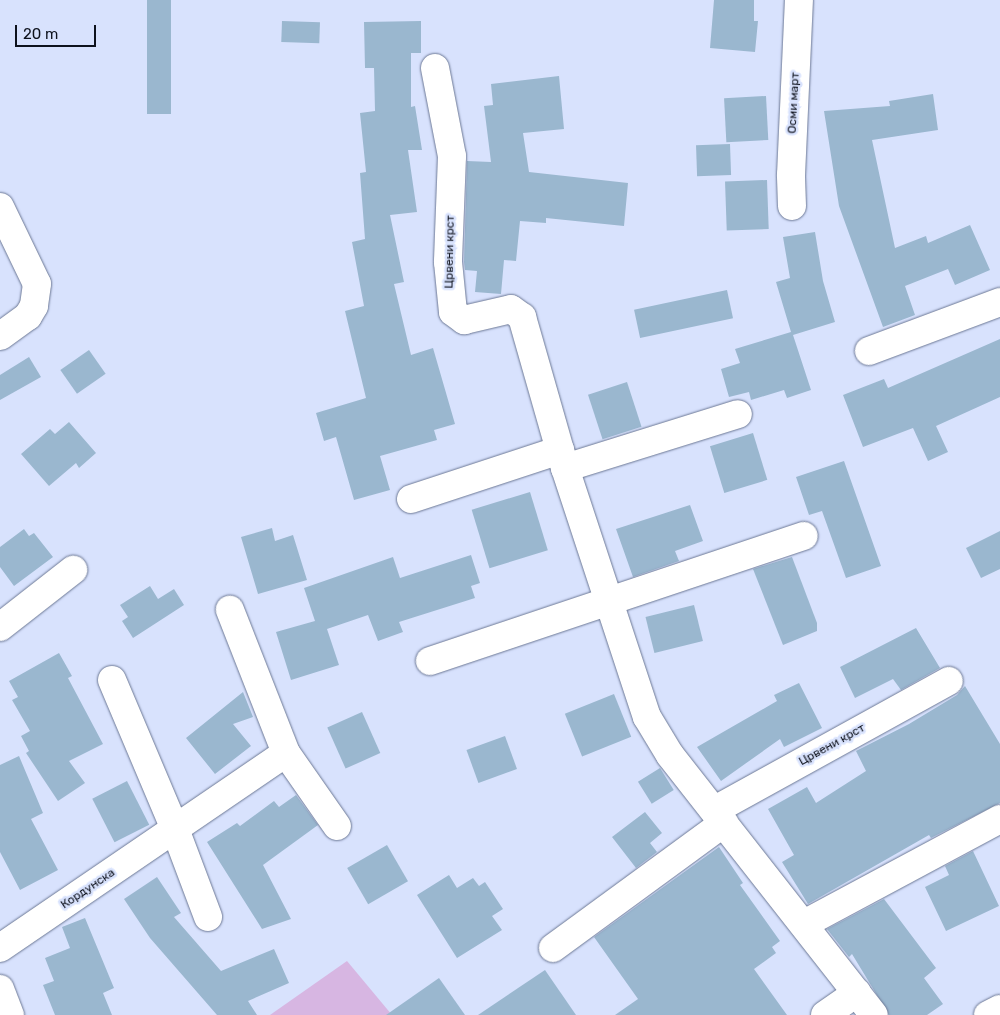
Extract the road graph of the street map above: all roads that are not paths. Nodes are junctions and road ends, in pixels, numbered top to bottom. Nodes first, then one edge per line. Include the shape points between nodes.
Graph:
1 (799, 0) edge
2 (435, 68) dead end
3 (0, 206) edge
4 (792, 206) dead end
5 (1000, 302) edge
6 (0, 336) edge
7 (869, 351) dead end
8 (738, 414) dead end
9 (563, 459) junction
10 (410, 499) dead end
11 (804, 536) dead end
12 (73, 570) dead end
13 (606, 600) junction
14 (230, 610) dead end
15 (0, 627) edge
16 (430, 660) dead end
17 (112, 680) dead end
18 (949, 681) dead end
19 (286, 753) junction
20 (720, 816) junction
21 (1000, 819) edge
22 (337, 826) dead end
23 (175, 830) junction
24 (208, 917) dead end
25 (804, 924) junction
26 (0, 948) edge
27 (553, 948) dead end
28 (0, 989) edge
29 (857, 993) junction
30 (1000, 1008) edge
31 (10, 1015) edge
32 (826, 1015) edge
33 (874, 1015) edge
34 (988, 1015) edge

1 - 4 street, Осми март via 790,175
2 - 9 street, Црвени крст via 452,156 448,262 451,309 457,318 464,320 507,310 516,310 522,317
3 - 6 street via 37,284 34,306 28,316
5 - 7 street
8 - 9 street
9 - 10 street
9 - 13 street, Црвени крст
11 - 13 street
12 - 15 street
13 - 16 street
13 - 20 street, Црвени крст via 656,736
14 - 19 street
17 - 23 street
18 - 20 street, Црвени крст
19 - 22 street
19 - 23 street, Кордунска
20 - 25 street, Црвени крст
20 - 27 street, Црвени крст
21 - 25 street
23 - 24 street
23 - 26 street, Кордунска
25 - 29 street, Црвени крст
28 - 31 street
29 - 32 street
29 - 33 street, Црвени крст
30 - 34 street

